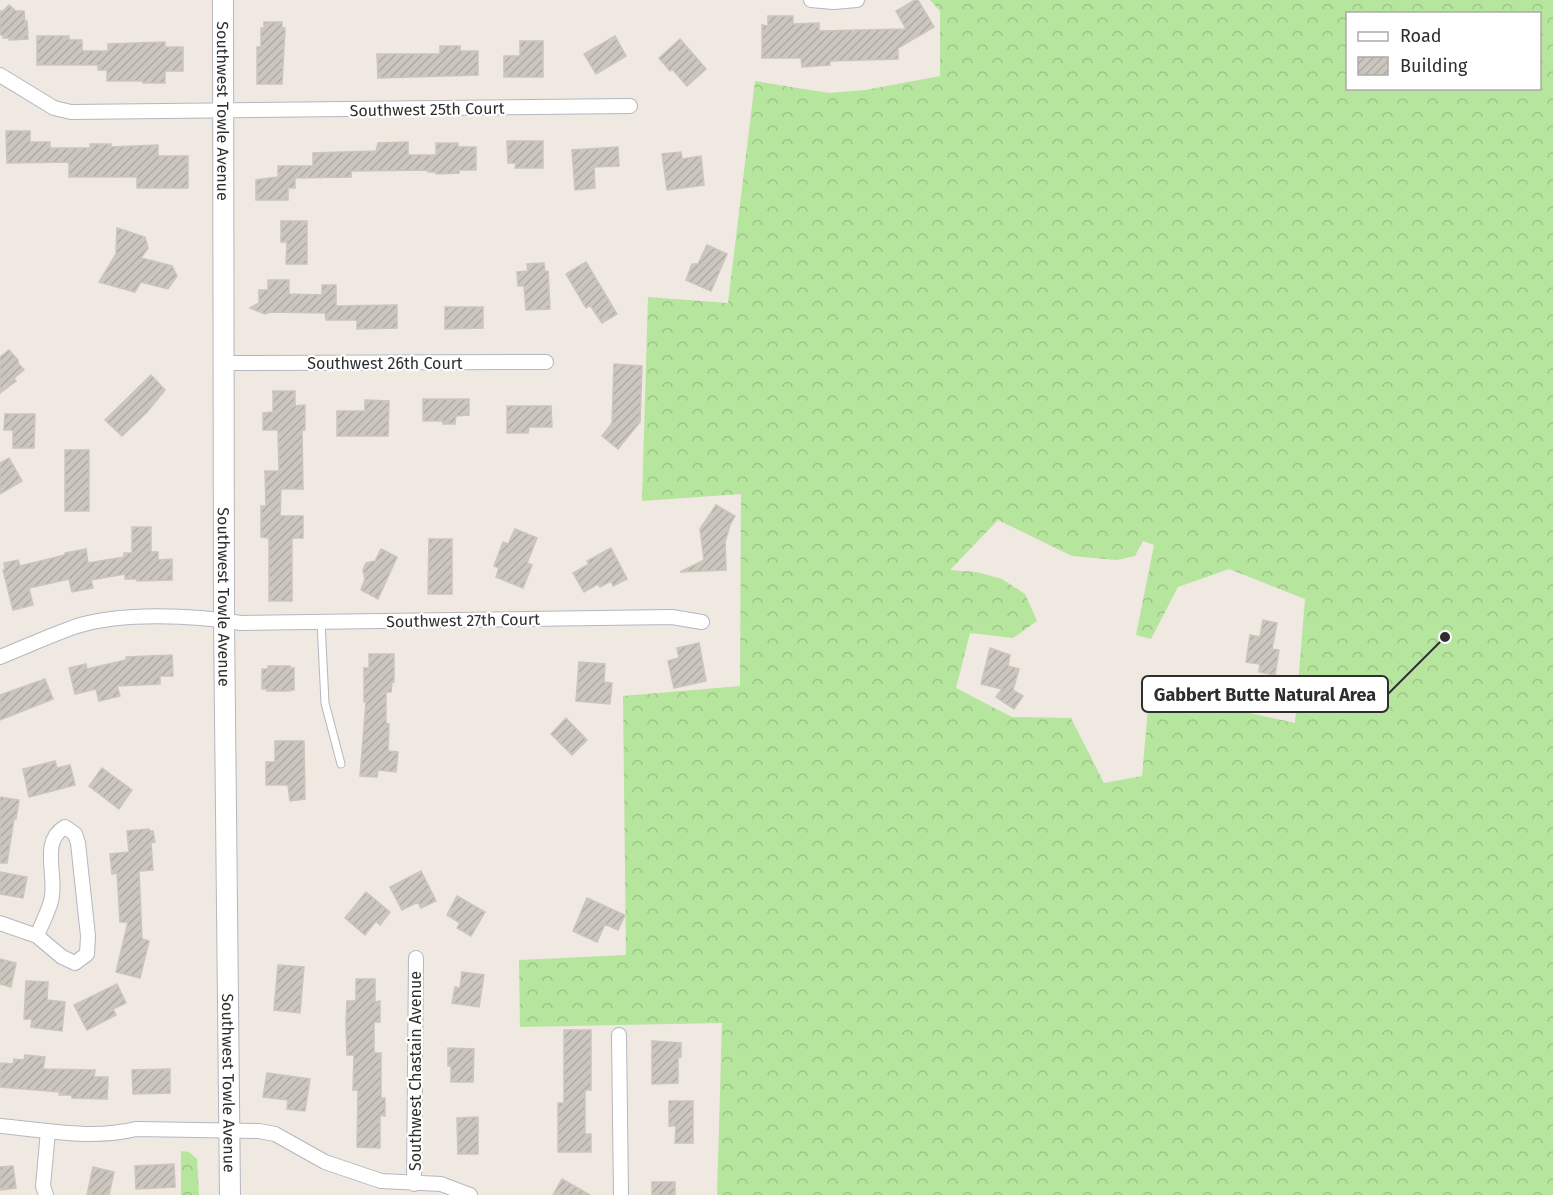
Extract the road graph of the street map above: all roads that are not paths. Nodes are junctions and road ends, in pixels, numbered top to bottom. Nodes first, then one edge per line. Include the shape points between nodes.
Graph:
1 (223, 0) edge
2 (811, 0) edge
3 (857, 0) edge
4 (0, 75) edge
5 (630, 106) dead end
6 (223, 111) junction
7 (546, 362) dead end
8 (223, 363) junction
9 (224, 620) junction
10 (321, 622) junction
11 (702, 622) dead end
12 (0, 657) edge
13 (341, 764) dead end
14 (0, 923) edge
15 (37, 936) junction
16 (416, 958) dead end
17 (619, 1035) dead end
18 (0, 1126) edge
19 (230, 1130) junction
20 (48, 1131) junction
21 (414, 1184) junction
22 (46, 1195) edge
23 (230, 1195) edge
24 (470, 1195) edge
25 (621, 1195) edge

1 - 6 main road, Southwest Towle Avenue
2 - 3 street
4 - 6 street, Southwest 25th Court via 54,108 71,112
5 - 6 street, Southwest 25th Court
6 - 8 main road, Southwest Towle Avenue
7 - 8 street, Southwest 26th Court
8 - 9 main road, Southwest Towle Avenue
9 - 10 street, Southwest 27th Court
9 - 12 street, Southwest 27th Court via 109,619 77,626
9 - 19 main road, Southwest Towle Avenue
10 - 11 street, Southwest 27th Court via 672,617
10 - 13 lane via 325,702
14 - 15 street
15 - 15 street via 75,963 87,954 78,843 75,834 65,827 51,842 52,900
16 - 21 street, Southwest Chastain Avenue
17 - 25 street
18 - 20 street
19 - 20 street via 136,1129 117,1134 76,1135
19 - 21 street via 275,1134 347,1170 381,1181
19 - 23 main road, Southwest Towle Avenue
20 - 22 street
21 - 24 street via 441,1184

